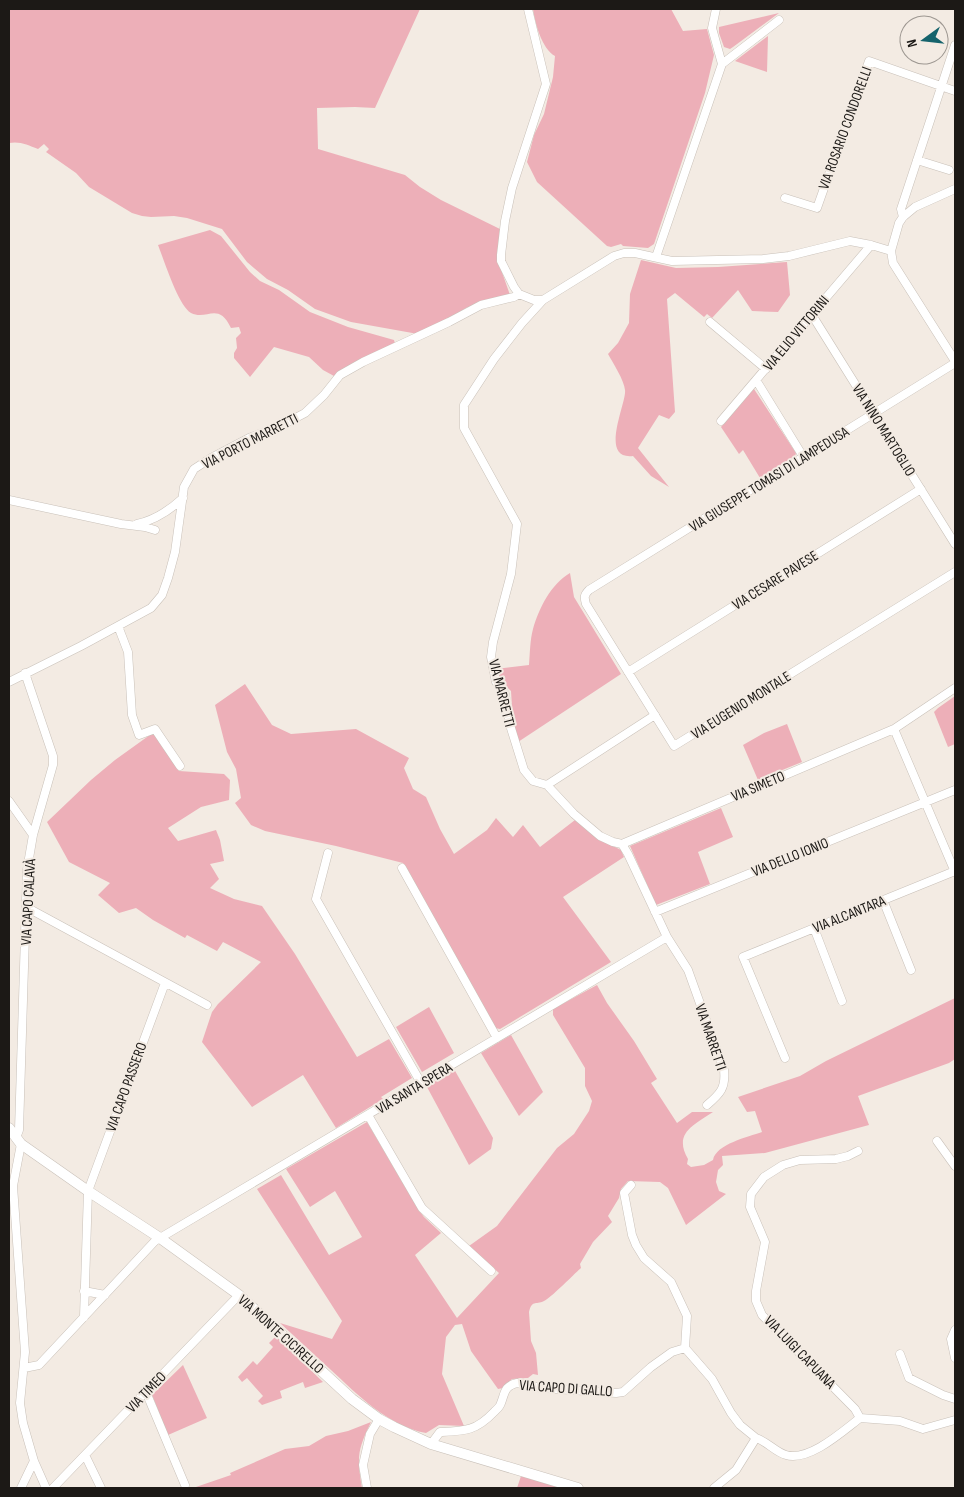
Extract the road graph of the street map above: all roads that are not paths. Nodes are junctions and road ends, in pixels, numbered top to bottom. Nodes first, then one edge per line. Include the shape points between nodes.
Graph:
1 (528, 9) edge
2 (716, 9) edge
3 (779, 20) dead end
4 (955, 45) edge
5 (722, 64) junction
6 (942, 86) junction
7 (955, 91) edge
8 (917, 160) junction
9 (949, 170) dead end
10 (955, 189) edge
11 (785, 198) dead end
12 (903, 217) junction
13 (871, 245) junction
14 (891, 251) junction
15 (656, 257) junction
16 (519, 294) junction
17 (543, 300) junction
18 (812, 315) junction
19 (710, 322) dead end
20 (955, 362) edge
21 (766, 369) junction
22 (756, 380) junction
23 (874, 414) junction
24 (721, 421) dead end
25 (804, 458) junction
26 (921, 489) junction
27 (183, 498) junction
28 (9, 500) edge
29 (132, 525) junction
30 (155, 530) dead end
31 (955, 544) edge
32 (955, 572) edge
33 (584, 597) joint
34 (118, 626) junction
35 (628, 672) junction
36 (25, 673) junction
37 (9, 682) edge
38 (955, 688) edge
39 (655, 715) junction
40 (894, 729) junction
41 (180, 766) dead end
42 (547, 785) junction
43 (955, 790) edge
44 (9, 801) edge
45 (926, 802) junction
46 (34, 835) junction
47 (622, 844) junction
48 (328, 853) dead end
49 (402, 868) dead end
50 (955, 871) edge
51 (883, 900) junction
52 (26, 907) junction
53 (655, 912) junction
54 (814, 928) junction
55 (668, 937) junction
56 (911, 970) dead end
57 (165, 983) junction
58 (842, 1001) dead end
59 (207, 1005) dead end
60 (497, 1038) junction
61 (785, 1058) dead end
62 (421, 1084) junction
63 (707, 1105) dead end
64 (368, 1115) junction
65 (9, 1128) edge
66 (19, 1141) junction
67 (937, 1141) dead end
68 (858, 1151) dead end
69 (955, 1166) edge
70 (631, 1185) dead end
71 (88, 1191) junction
72 (160, 1238) junction
73 (491, 1271) dead end
74 (84, 1291) junction
75 (239, 1295) junction
76 (105, 1296) junction
77 (84, 1317) junction
78 (955, 1330) edge
79 (685, 1348) junction
80 (900, 1354) dead end
81 (955, 1358) edge
82 (24, 1368) junction
83 (146, 1392) junction
84 (955, 1399) edge
85 (860, 1418) junction
86 (379, 1419) junction
87 (955, 1420) edge
88 (756, 1438) junction
89 (432, 1444) junction
90 (85, 1455) junction
91 (34, 1461) junction
92 (185, 1485) dead end
93 (21, 1488) edge
94 (46, 1488) edge
95 (53, 1488) edge
96 (101, 1488) edge
97 (367, 1488) edge
98 (578, 1488) edge
99 (714, 1488) edge

1 - 16 street via 546,84 512,188 501,255 501,261
2 - 5 street via 712,28
3 - 5 street
4 - 6 street
5 - 15 street
6 - 7 street
6 - 8 street
6 - 11 street, VIA ROSARIO CONDORELLI via 869,60 817,208
8 - 9 street
8 - 12 street via 901,209
10 - 12 street via 915,207
12 - 14 street
13 - 14 street, VIA MARRETTI
13 - 15 street, VIA MARRETTI via 850,241 763,259 672,262
13 - 18 street, VIA ELIO VITTORINI
14 - 20 street via 893,263
15 - 17 street, VIA MARRETTI via 635,253 614,256
16 - 17 street
16 - 27 street, VIA PORTO MARRETTI via 481,305 340,375 306,413 249,438 194,470 184,487
17 - 42 street, VIA MARRETTI via 494,359 464,405 464,428 518,524 511,574 491,657 496,682 505,694 510,725 524,770 533,781
18 - 21 street, VIA ELIO VITTORINI
18 - 23 street, VIA NINO MARTOGLIO
19 - 21 street
20 - 23 street, VIA GIUSEPPE TOMASI DI LAMPEDUSA
21 - 22 street, VIA ELIO VITTORINI
22 - 24 street, VIA ELIO VITTORINI
22 - 25 street
23 - 25 street, VIA GIUSEPPE TOMASI DI LAMPEDUSA
23 - 26 street, VIA NINO MARTOGLIO
25 - 33 street, VIA GIUSEPPE TOMASI DI LAMPEDUSA via 589,590
26 - 31 street, VIA NINO MARTOGLIO
26 - 35 street, VIA CESARE PAVESE
27 - 29 street via 158,518
27 - 34 street, VIA PORTO MARRETTI via 175,552 162,595 151,608
28 - 29 street
29 - 30 street
32 - 39 street, VIA EUGENIO MONTALE via 674,746
33 - 35 street, VIA EUGENIO MONTALE
34 - 36 street, VIA PORTO MARRETTI
34 - 41 street via 128,652 132,715 139,735 156,729
35 - 39 street, VIA EUGENIO MONTALE
36 - 37 street, VIA PORTO MARRETTI
36 - 46 street, VIA CAPO CALAVÀ via 53,756
38 - 40 street, VIA SIMETO
39 - 42 street
40 - 45 street
40 - 47 street, VIA SIMETO
42 - 47 street, VIA MARRETTI via 600,836
43 - 45 street, VIA DELLO IONIO
44 - 46 street
45 - 50 street
45 - 53 street, VIA DELLO IONIO
46 - 52 street, VIA CAPO CALAVÀ via 27,870
47 - 53 street, VIA MARRETTI
48 - 62 street via 316,899
49 - 60 street
50 - 51 street, VIA ALCANTARA
51 - 54 street, VIA ALCANTARA
51 - 56 street
52 - 57 street
52 - 66 street, VIA CAPO CALAVÀ
53 - 55 street, VIA MARRETTI
54 - 58 street
54 - 61 street, VIA ALCANTARA via 743,957
55 - 60 street, VIA SANTA SPERA
55 - 63 street, VIA MARRETTI via 688,970 724,1070 723,1089
57 - 59 street
57 - 71 street, VIA CAPO PASSERO
60 - 62 street, VIA SANTA SPERA
62 - 64 street, VIA SANTA SPERA
64 - 72 street, VIA SANTA SPERA
64 - 73 street via 422,1208
65 - 66 street, VIA MONTE CICIRELLO
66 - 71 street, VIA MONTE CICIRELLO
66 - 82 street, VIA CAPO CALAVÀ via 13,1190
67 - 69 street
68 - 85 street, VIA LUIGI CAPUANA via 836,1160 800,1160 784,1165 764,1177 751,1194 750,1207 765,1242 756,1291 756,1302 762,1315 855,1409
70 - 79 street via 624,1193 632,1235 644,1258 671,1282 687,1316
71 - 72 street, VIA MONTE CICIRELLO
71 - 74 street, VIA CAPO PASSERO
72 - 75 street, VIA MONTE CICIRELLO
72 - 76 street, VIA SANTA SPERA
74 - 76 street
74 - 77 street, VIA CAPO PASSERO
75 - 83 street, VIA TIMEO
75 - 86 street, VIA MONTE CICIRELLO via 352,1399
76 - 77 street, VIA SANTA SPERA
77 - 82 street, VIA SANTA SPERA via 39,1365
78 - 81 street via 951,1339
79 - 88 street via 712,1379 740,1425
79 - 89 street, VIA CAPO DI GALLO via 672,1352 623,1392 513,1384 503,1395 501,1405 477,1427 440,1432
80 - 84 street via 909,1378
82 - 91 street, VIA CAPO CALAVÀ via 20,1403
83 - 90 street, VIA TIMEO
83 - 92 street
85 - 87 street via 900,1422 924,1429
85 - 88 street via 802,1456 780,1453 764,1440
86 - 89 street, VIA MONTE CICIRELLO
86 - 97 street via 370,1434 363,1465
88 - 99 street via 736,1470
89 - 98 street, VIA MONTE CICIRELLO
90 - 95 street, VIA TIMEO
90 - 96 street
91 - 93 street
91 - 94 street, VIA CAPO CALAVÀ

